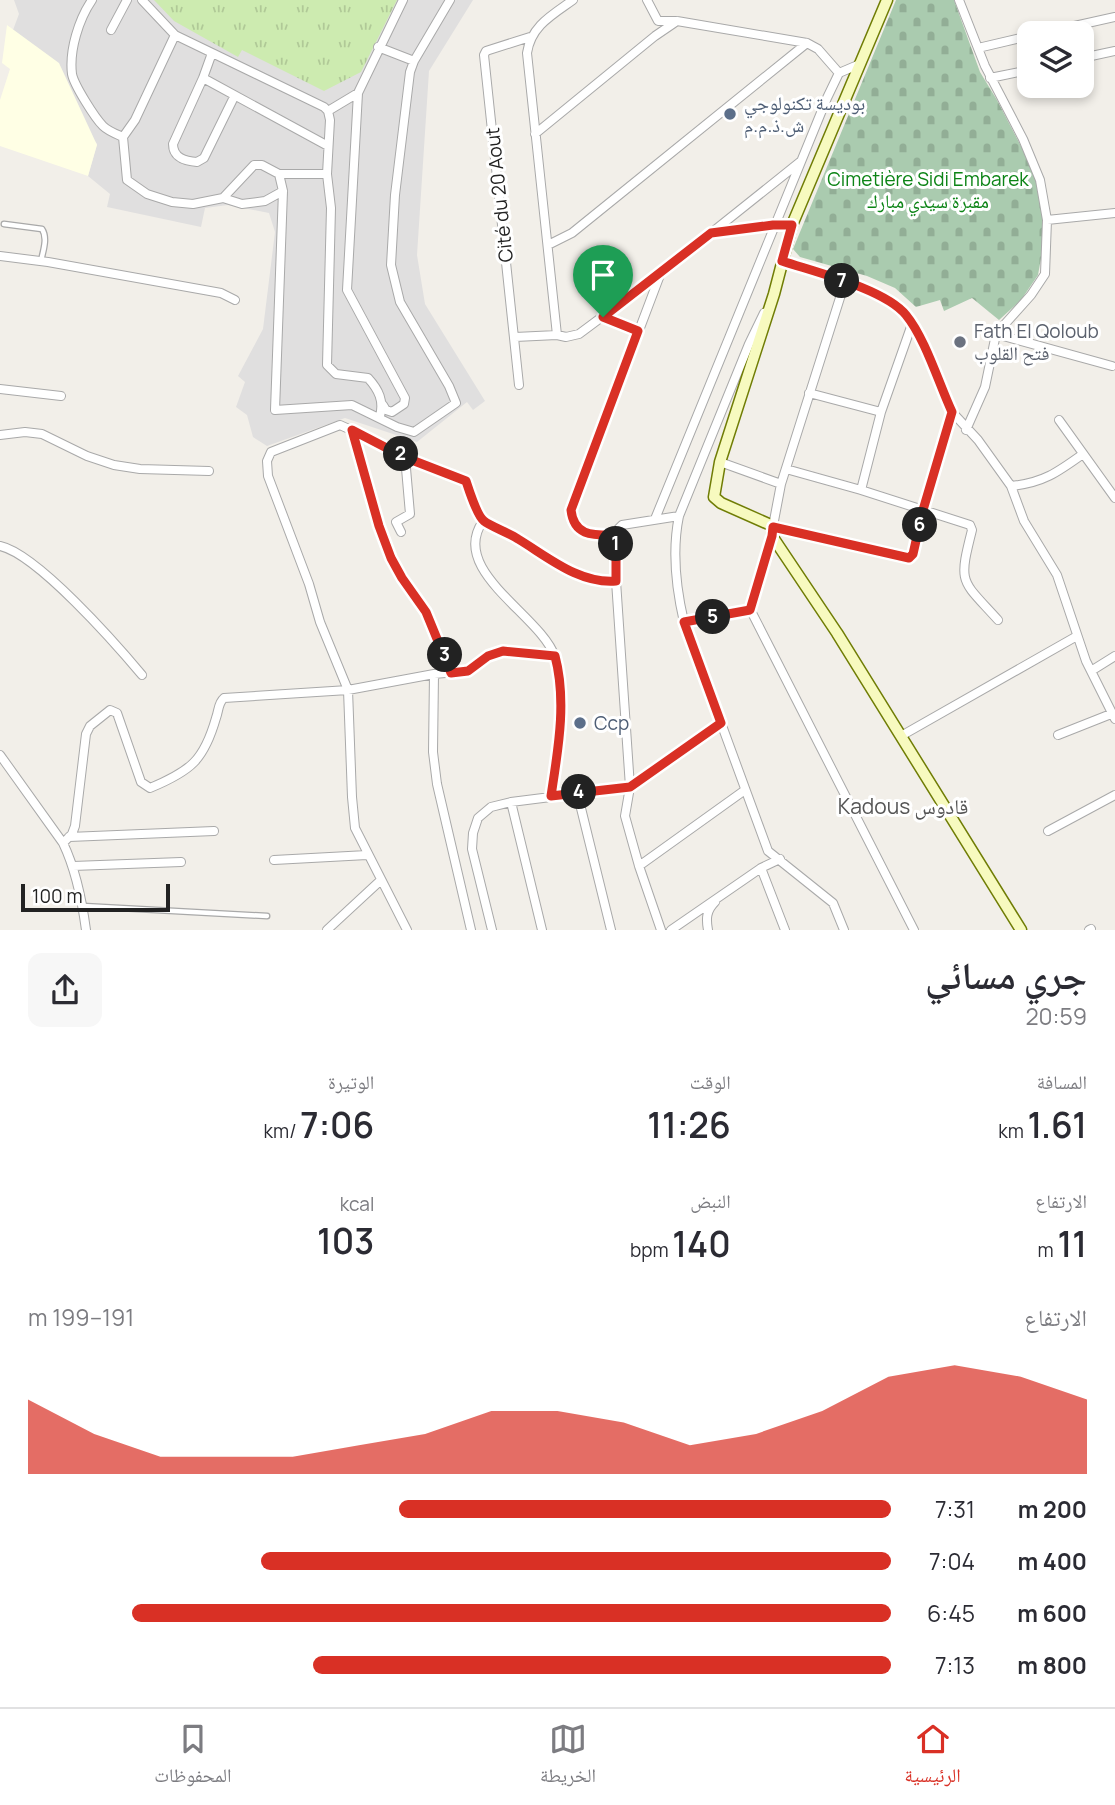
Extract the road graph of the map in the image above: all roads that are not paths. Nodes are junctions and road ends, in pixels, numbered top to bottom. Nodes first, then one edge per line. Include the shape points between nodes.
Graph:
1 (92, 0) edge
2 (127, 0) edge
3 (142, 0) edge
4 (403, 0) edge
5 (450, 0) edge
6 (573, 0) edge
7 (647, 0) edge
8 (887, 0) edge
9 (959, 0) edge
10 (1115, 17) edge
11 (677, 21) junction
12 (1094, 22) edge
13 (111, 30) dead end
14 (175, 35) junction
15 (530, 37) junction
16 (1017, 39) edge
17 (807, 43) junction
18 (378, 47) junction
19 (978, 48) junction
20 (1115, 51) edge
21 (212, 53) junction
22 (1094, 55) edge
23 (414, 61) junction
24 (860, 64) junction
25 (1017, 72) edge
26 (839, 73) junction
27 (203, 78) junction
28 (990, 78) junction
29 (358, 93) junction
30 (234, 97) junction
31 (328, 111) junction
32 (535, 134) junction
33 (122, 137) junction
34 (328, 146) junction
35 (800, 162) junction
36 (279, 174) junction
37 (327, 174) junction
38 (283, 191) junction
39 (223, 198) junction
40 (1115, 213) edge
41 (1047, 220) junction
42 (4, 224) dead end
43 (773, 225) junction
44 (792, 225) junction
45 (711, 233) junction
46 (548, 245) junction
47 (0, 256) edge
48 (41, 261) junction
49 (782, 261) junction
50 (661, 273) junction
51 (845, 282) junction
52 (774, 294) junction
53 (235, 300) dead end
54 (603, 317) junction
55 (912, 324) junction
56 (638, 331) junction
57 (996, 334) junction
58 (557, 335) junction
59 (515, 337) junction
60 (1112, 366) dead end
61 (519, 385) dead end
62 (0, 389) edge
63 (809, 393) junction
64 (61, 397) dead end
65 (383, 405) junction
66 (881, 412) junction
67 (952, 412) junction
68 (380, 416) junction
69 (1059, 421) dead end
70 (352, 430) junction
71 (966, 430) junction
72 (0, 435) edge
73 (1083, 454) junction
74 (404, 457) junction
75 (720, 462) junction
76 (786, 469) junction
77 (209, 471) dead end
78 (781, 484) junction
79 (1012, 486) junction
80 (861, 490) junction
81 (1115, 498) edge
82 (923, 510) junction
83 (680, 516) junction
84 (655, 519) junction
85 (483, 521) junction
86 (773, 531) junction
87 (401, 532) dead end
88 (616, 535) junction
89 (0, 546) edge
90 (616, 581) junction
91 (750, 610) junction
92 (998, 620) dead end
93 (684, 622) junction
94 (1077, 636) junction
95 (555, 656) junction
96 (1115, 656) edge
97 (1091, 671) junction
98 (451, 673) junction
99 (434, 674) junction
100 (142, 675) dead end
101 (348, 690) junction
102 (1113, 716) edge
103 (721, 723) junction
104 (1058, 735) dead end
105 (901, 736) junction
106 (0, 755) edge
107 (630, 787) junction
108 (745, 790) junction
109 (577, 792) junction
110 (1115, 795) edge
111 (551, 796) junction
112 (511, 802) junction
113 (214, 831) dead end
114 (1048, 831) dead end
115 (66, 840) junction
116 (367, 855) junction
117 (780, 859) junction
118 (274, 860) dead end
119 (181, 862) dead end
120 (73, 866) junction
121 (639, 866) junction
122 (761, 868) junction
123 (381, 880) junction
124 (722, 895) junction
125 (83, 906) junction
126 (267, 916) dead end
127 (86, 930) edge
128 (327, 930) edge
129 (407, 930) edge
130 (471, 930) edge
131 (492, 930) edge
132 (542, 930) edge
133 (611, 930) edge
134 (661, 930) edge
135 (671, 930) edge
136 (708, 930) edge
137 (785, 930) edge
138 (844, 930) edge
139 (914, 930) edge
140 (1021, 930) edge

1 - 33 street via 82,15 72,75 96,118
2 - 13 street
3 - 14 street
4 - 18 street
5 - 23 street
6 - 15 street, Cité du 20 Aout
7 - 11 street via 658,21
8 - 24 street
9 - 19 street
10 - 12 street
11 - 17 street
11 - 32 street
14 - 21 street
14 - 33 street via 135,120
15 - 32 street via 527,70
15 - 59 street, Cité du 20 Aout via 484,55
16 - 19 street
17 - 26 street
17 - 46 street via 572,233
18 - 23 street
18 - 29 street
19 - 28 street
20 - 22 street
21 - 27 street
21 - 31 street
23 - 68 street via 395,195 391,265 400,302 456,403 414,432
24 - 26 street
24 - 44 street
25 - 28 street
26 - 35 street
27 - 30 street
27 - 30 street via 173,144 180,158 197,162 204,158
28 - 41 street via 1040,180
29 - 31 street
29 - 65 street via 347,290 405,398 392,412
30 - 34 street
31 - 34 street
32 - 46 street
33 - 39 street via 127,180 147,194 193,204
34 - 37 street
35 - 43 street
35 - 45 street
36 - 37 street
36 - 38 street
36 - 39 street via 254,165
37 - 65 street via 331,208 327,365 336,374 368,378
38 - 39 street via 265,201 242,204
38 - 68 street via 275,410 352,405
40 - 41 street
41 - 57 street via 1045,274
42 - 48 lane via 42,229 46,238
43 - 44 street
43 - 45 street
43 - 84 street
44 - 49 street
45 - 50 street
46 - 58 street
47 - 48 street
48 - 53 street via 221,293
49 - 51 street
49 - 52 street
50 - 54 street
50 - 56 street
51 - 55 street via 890,301
51 - 63 street
52 - 75 street
52 - 83 street via 749,344
54 - 56 street
54 - 58 street via 579,334
55 - 66 street
55 - 67 street
56 - 88 street via 571,510 578,530 589,535
57 - 60 street
57 - 71 street via 985,387
58 - 59 street
59 - 61 street, Cité du 20 Aout
62 - 64 street
63 - 66 street
63 - 76 street
65 - 68 street
66 - 80 street
67 - 71 street
67 - 82 street
69 - 73 street
70 - 74 street
70 - 98 street via 391,558 426,612
70 - 101 street via 340,425 271,452 267,461 282,516
71 - 79 street
72 - 77 street via 42,434 114,465
73 - 79 street via 1040,481
73 - 81 street
74 - 85 street via 466,481
74 - 87 street via 410,514 396,522
75 - 78 street
75 - 86 street via 714,497
76 - 78 street
76 - 80 street
78 - 86 street
79 - 94 street via 1024,522 1057,575
80 - 82 street
82 - 86 street via 909,558
82 - 92 street via 972,527 963,575
83 - 84 street
83 - 93 street via 675,535
84 - 88 street via 622,524
85 - 90 street via 582,576
85 - 95 street via 474,533 481,565 492,584 548,641
86 - 91 street
86 - 105 street
88 - 90 street
89 - 100 street via 28,560 112,639
90 - 107 street
91 - 93 street
91 - 139 street
93 - 103 street
94 - 97 street
94 - 105 street
95 - 98 street via 503,651 468,671
95 - 111 street via 561,680
96 - 97 street
97 - 102 street
98 - 99 street
99 - 101 street
99 - 130 street via 437,784
101 - 115 street via 222,699 200,758 149,788 141,782 117,713 110,710 86,734 75,826
101 - 116 street via 355,828
102 - 104 street
103 - 107 street
103 - 108 street
105 - 140 street
106 - 115 street
107 - 109 street
107 - 121 street via 625,816
108 - 117 street via 768,851
108 - 121 street
109 - 111 street
109 - 133 street
110 - 114 street
111 - 112 street
112 - 131 street via 491,807 478,818 473,833 472,849
112 - 132 street
113 - 115 street
115 - 120 street
116 - 118 street
116 - 123 street
117 - 122 street
117 - 138 street via 833,903
119 - 120 street
120 - 125 street
121 - 134 street
122 - 124 street
122 - 137 street
123 - 128 street
123 - 129 street
124 - 135 street
124 - 136 street via 709,907
125 - 126 lane
125 - 127 street

